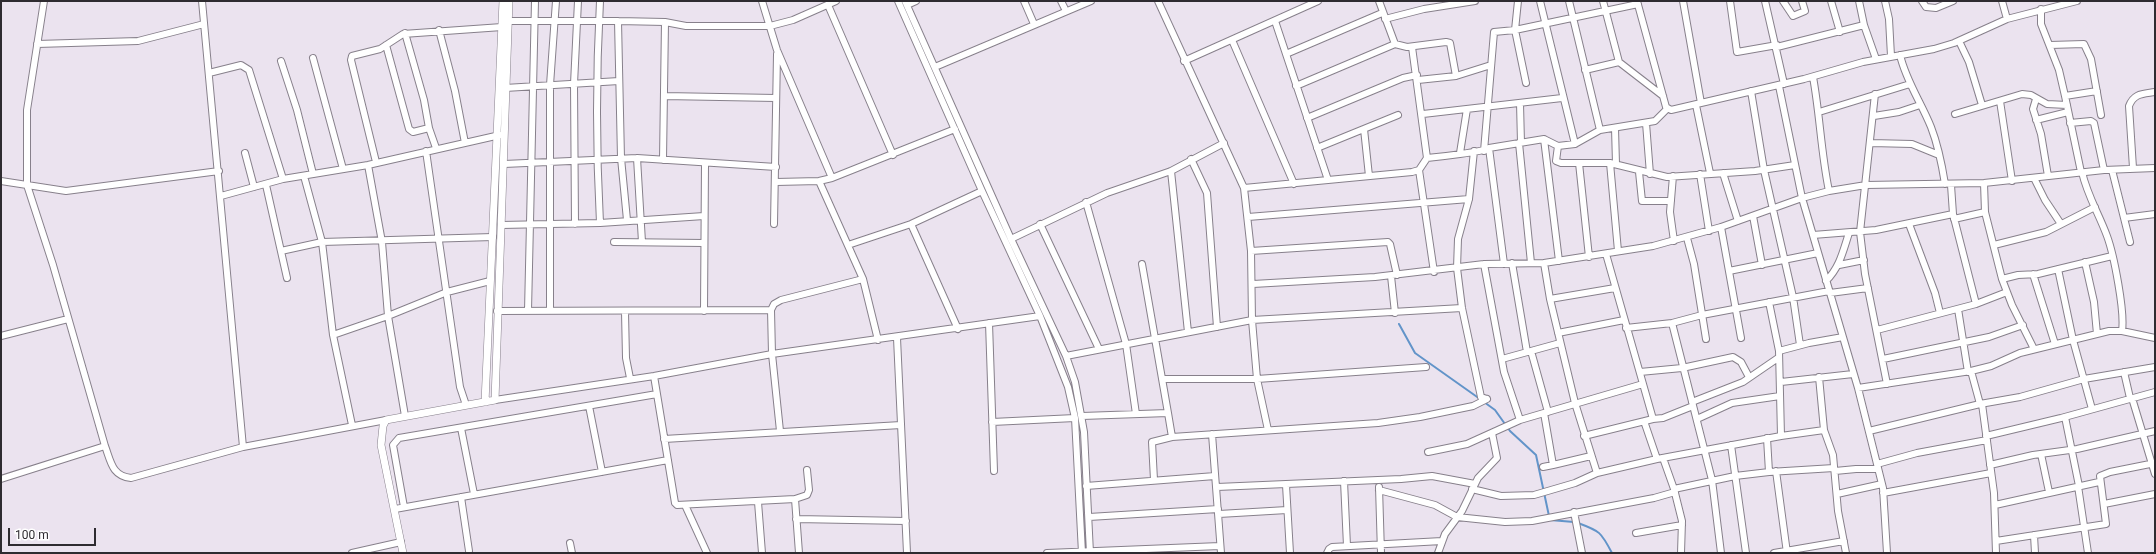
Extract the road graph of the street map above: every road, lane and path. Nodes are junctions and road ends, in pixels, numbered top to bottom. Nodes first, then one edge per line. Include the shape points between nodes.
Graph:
1 (44, 1) edge
2 (202, 1) edge
3 (503, 1) edge
4 (509, 1) edge
5 (535, 1) edge
6 (556, 1) edge
7 (578, 1) edge
8 (600, 1) edge
9 (762, 1) edge
10 (836, 1) edge
11 (898, 1) edge
12 (916, 1) edge
13 (1024, 1) edge
14 (1061, 1) edge
15 (1091, 1) edge
16 (1158, 1) edge
17 (1318, 1) edge
18 (1379, 1) edge
19 (1430, 1) edge
20 (1472, 1) edge
21 (1518, 1) edge
22 (1540, 1) edge
23 (1569, 1) edge
24 (1603, 1) edge
25 (1683, 1) edge
26 (1730, 1) edge
27 (1766, 1) edge
28 (1783, 1) edge
29 (1802, 1) edge
30 (1831, 1) edge
31 (1859, 1) edge
32 (1886, 1) edge
33 (1922, 1) edge
34 (1953, 1) edge
35 (2002, 1) edge
36 (2077, 1) edge
37 (906, 3) edge
38 (1452, 3) edge
39 (1638, 3) edge
40 (828, 5) junction
41 (1430, 8) junction
42 (2041, 9) junction
43 (1066, 11) junction
44 (1606, 11) junction
45 (1383, 16) junction
46 (1573, 18) junction
47 (2007, 19) junction
48 (508, 21) junction
49 (534, 21) junction
50 (555, 21) junction
51 (577, 21) junction
52 (598, 21) junction
53 (618, 21) junction
54 (1274, 21) junction
55 (665, 22) junction
56 (1545, 23) junction
57 (204, 24) junction
58 (1034, 24) junction
59 (1864, 25) junction
60 (770, 26) junction
61 (502, 27) junction
62 (439, 30) junction
63 (1515, 30) junction
64 (1840, 32) junction
65 (405, 33) junction
66 (1232, 40) junction
67 (1959, 41) junction
68 (38, 44) junction
69 (1395, 44) junction
70 (386, 45) junction
71 (2050, 45) junction
72 (1777, 46) junction
73 (1412, 47) junction
74 (777, 50) junction
75 (1286, 54) junction
76 (1900, 55) junction
77 (1891, 56) junction
78 (313, 58) dead end
79 (1876, 59) junction
80 (280, 61) dead end
81 (1184, 61) junction
82 (1619, 62) junction
83 (1491, 65) junction
84 (936, 67) junction
85 (1585, 70) junction
86 (209, 73) junction
87 (1456, 76) junction
88 (1813, 77) junction
89 (1418, 78) junction
90 (619, 81) junction
91 (596, 83) junction
92 (1526, 83) dead end
93 (574, 84) junction
94 (1910, 84) junction
95 (550, 85) junction
96 (1782, 85) junction
97 (532, 86) junction
98 (1296, 86) junction
99 (505, 88) junction
100 (2097, 90) junction
101 (1751, 91) junction
102 (2155, 92) edge
103 (1875, 94) junction
104 (664, 96) junction
105 (1664, 96) junction
106 (2065, 96) junction
107 (776, 98) junction
108 (1562, 98) junction
109 (2036, 99) junction
110 (2000, 101) junction
111 (1520, 103) junction
112 (1698, 104) junction
113 (1920, 105) junction
114 (1982, 105) junction
115 (2067, 105) junction
116 (1487, 107) junction
117 (1467, 109) junction
118 (1667, 109) junction
119 (1819, 112) junction
120 (2068, 112) junction
121 (1422, 114) junction
122 (1955, 114) dead end
123 (2101, 115) dead end
124 (1398, 116) dead end
125 (1874, 116) junction
126 (1307, 118) junction
127 (2036, 120) junction
128 (1646, 123) junction
129 (2070, 123) junction
130 (429, 128) junction
131 (1614, 128) junction
132 (954, 129) junction
133 (1364, 129) junction
134 (1600, 130) junction
135 (501, 134) junction
136 (1544, 139) junction
137 (465, 143) junction
138 (1224, 143) junction
139 (1520, 143) junction
140 (1871, 143) junction
141 (1575, 144) junction
142 (1558, 146) junction
143 (436, 148) junction
144 (1317, 148) junction
145 (1487, 150) junction
146 (426, 151) junction
147 (1474, 151) junction
148 (245, 153) dead end
149 (974, 153) junction
150 (1460, 153) junction
151 (893, 155) junction
152 (1940, 155) junction
153 (966, 156) junction
154 (621, 158) junction
155 (637, 158) junction
156 (1427, 158) junction
157 (1191, 159) junction
158 (574, 160) junction
159 (597, 160) junction
160 (663, 160) junction
161 (550, 161) junction
162 (376, 162) junction
163 (530, 162) junction
164 (1579, 163) junction
165 (504, 164) junction
166 (705, 164) junction
167 (1613, 164) junction
168 (368, 165) junction
169 (1795, 165) junction
170 (776, 167) junction
171 (2133, 168) junction
172 (2155, 168) edge
173 (343, 169) junction
174 (1419, 170) junction
175 (1764, 170) junction
176 (2104, 170) junction
177 (2112, 170) junction
178 (219, 171) junction
179 (1171, 171) junction
180 (1639, 172) junction
181 (2081, 172) junction
182 (1710, 173) junction
183 (1723, 173) junction
184 (313, 174) junction
185 (1650, 174) junction
186 (1700, 174) junction
187 (304, 176) junction
188 (1369, 176) junction
189 (1674, 176) junction
190 (2048, 176) junction
191 (832, 178) junction
192 (2034, 178) junction
193 (283, 179) junction
194 (1328, 180) junction
195 (1, 181) edge
196 (818, 181) junction
197 (2012, 181) junction
198 (776, 182) junction
199 (1984, 183) junction
200 (266, 184) junction
201 (1294, 184) junction
202 (1948, 184) junction
203 (1866, 185) junction
204 (27, 186) junction
205 (254, 187) junction
206 (1244, 188) junction
207 (982, 191) junction
208 (1829, 191) junction
209 (221, 196) junction
210 (1802, 198) junction
211 (1469, 199) junction
212 (1671, 201) junction
213 (1086, 202) junction
214 (1425, 203) junction
215 (2095, 207) junction
216 (1774, 208) junction
217 (1985, 212) junction
218 (2155, 214) edge
219 (704, 216) junction
220 (1753, 216) junction
221 (1248, 217) junction
222 (1954, 217) junction
223 (2124, 218) junction
224 (642, 219) junction
225 (627, 220) junction
226 (1738, 221) junction
227 (600, 223) junction
228 (529, 224) junction
229 (550, 224) junction
230 (575, 224) junction
231 (774, 224) dead end
232 (911, 224) junction
233 (1040, 224) junction
234 (1909, 224) junction
235 (2061, 224) junction
236 (501, 225) junction
237 (1721, 227) junction
238 (1709, 231) junction
239 (1860, 232) junction
240 (1849, 233) junction
241 (1813, 235) junction
242 (493, 237) junction
243 (438, 238) junction
244 (1687, 238) junction
245 (1011, 239) junction
246 (1674, 241) junction
247 (322, 242) junction
248 (382, 242) junction
249 (614, 242) dead end
250 (642, 242) junction
251 (2130, 242) dead end
252 (704, 243) junction
253 (848, 245) junction
254 (1994, 245) junction
255 (281, 251) junction
256 (1251, 251) junction
257 (1618, 251) junction
258 (1818, 253) junction
259 (1606, 254) junction
260 (2112, 256) junction
261 (1589, 257) junction
262 (1864, 260) junction
263 (1559, 261) junction
264 (1784, 261) junction
265 (2085, 262) junction
266 (1512, 263) junction
267 (1531, 263) junction
268 (1544, 263) junction
269 (1142, 264) dead end
270 (1484, 264) junction
271 (1504, 264) junction
272 (1762, 265) junction
273 (1839, 265) junction
274 (1457, 268) junction
275 (2058, 269) junction
276 (1729, 271) junction
277 (1434, 272) junction
278 (2034, 274) junction
279 (1394, 275) junction
280 (287, 278) dead end
281 (863, 279) junction
282 (2002, 279) junction
283 (490, 281) junction
284 (1826, 281) junction
285 (1253, 284) junction
286 (1615, 288) junction
287 (1868, 288) junction
288 (446, 292) junction
289 (1829, 292) junction
290 (2007, 292) junction
291 (1794, 298) junction
292 (1550, 299) junction
293 (1769, 302) junction
294 (1976, 304) junction
295 (1462, 308) junction
296 (1958, 309) junction
297 (770, 310) junction
298 (1737, 310) junction
299 (497, 311) junction
300 (528, 311) junction
301 (550, 311) junction
302 (704, 311) junction
303 (625, 312) junction
304 (1395, 313) junction
305 (1940, 313) junction
306 (1702, 315) junction
307 (388, 316) junction
308 (1040, 316) junction
309 (68, 319) junction
310 (1252, 320) junction
311 (1624, 320) junction
312 (989, 323) junction
313 (1672, 323) junction
314 (2023, 325) junction
315 (1217, 327) junction
316 (1626, 328) junction
317 (958, 329) junction
318 (1877, 330) junction
319 (2122, 330) junction
320 (1188, 332) junction
321 (1558, 333) junction
322 (2097, 334) junction
323 (333, 335) junction
324 (1, 336) edge
325 (1843, 337) junction
326 (897, 338) junction
327 (1155, 338) junction
328 (1740, 338) dead end
329 (2155, 338) edge
330 (1706, 339) dead end
331 (878, 340) junction
332 (2073, 340) junction
333 (1560, 343) junction
334 (1963, 343) junction
335 (1126, 344) junction
336 (2054, 344) junction
337 (1800, 345) junction
338 (1099, 349) junction
339 (2034, 349) junction
340 (1779, 351) junction
341 (1529, 352) junction
342 (772, 354) junction
343 (1066, 356) junction
344 (1778, 358) junction
345 (1502, 359) junction
346 (1883, 359) junction
347 (2155, 366) edge
348 (1426, 367) dead end
349 (1682, 368) junction
350 (1640, 372) junction
351 (1970, 372) junction
352 (2124, 372) junction
353 (1853, 374) junction
354 (654, 376) junction
355 (1749, 377) junction
356 (1819, 377) junction
357 (630, 378) junction
358 (1162, 379) junction
359 (1257, 379) junction
360 (2084, 379) junction
361 (1781, 382) junction
362 (1643, 384) junction
363 (1887, 384) junction
364 (1858, 388) junction
365 (2155, 392) edge
366 (657, 394) junction
367 (1780, 396) junction
368 (2131, 398) junction
369 (495, 400) junction
370 (485, 402) junction
371 (1575, 403) junction
372 (1692, 404) junction
373 (1981, 404) junction
374 (466, 405) junction
375 (589, 406) junction
376 (2092, 409) junction
377 (1546, 412) junction
378 (1168, 413) junction
379 (1136, 414) junction
380 (404, 416) junction
381 (1082, 416) junction
382 (2065, 417) junction
383 (1075, 418) junction
384 (1653, 419) junction
385 (1697, 419) junction
386 (386, 420) junction
387 (1520, 420) junction
388 (1644, 421) junction
389 (992, 422) junction
390 (352, 425) junction
391 (901, 425) junction
392 (461, 428) junction
393 (1268, 430) junction
394 (1824, 430) junction
395 (1869, 430) junction
396 (780, 431) junction
397 (2155, 431) edge
398 (1492, 433) junction
399 (1212, 434) junction
400 (2144, 434) junction
401 (1584, 436) junction
402 (1781, 436) junction
403 (1172, 437) junction
404 (1767, 438) junction
405 (1986, 438) junction
406 (664, 439) junction
407 (1731, 445) junction
408 (105, 446) junction
409 (243, 447) junction
410 (1705, 449) junction
411 (2072, 450) junction
412 (1428, 452) dead end
413 (2040, 454) junction
414 (1591, 456) junction
415 (1660, 458) junction
416 (668, 460) junction
417 (2154, 463) edge
418 (1553, 465) junction
419 (1990, 465) junction
420 (1543, 467) dead end
421 (1878, 467) junction
422 (807, 470) dead end
423 (1835, 470) junction
424 (994, 471) dead end
425 (1773, 471) junction
426 (602, 472) junction
427 (1597, 473) junction
428 (1991, 473) junction
429 (2155, 474) edge
430 (1215, 476) junction
431 (1735, 476) junction
432 (1, 479) edge
433 (1154, 480) junction
434 (1379, 480) junction
435 (1712, 480) junction
436 (1344, 481) junction
437 (2099, 482) junction
438 (1882, 484) junction
439 (1286, 485) junction
440 (1086, 486) junction
441 (1474, 486) junction
442 (2079, 486) junction
443 (1217, 488) junction
444 (1380, 490) junction
445 (1674, 491) junction
446 (2049, 492) junction
447 (1883, 493) junction
448 (474, 494) junction
449 (1837, 494) junction
450 (2155, 494) edge
451 (461, 497) junction
452 (795, 499) junction
453 (758, 502) junction
454 (2104, 504) junction
455 (685, 505) junction
456 (1995, 505) junction
457 (404, 507) junction
458 (394, 509) junction
459 (1287, 510) junction
460 (1219, 511) junction
461 (1574, 512) junction
462 (1088, 517) junction
463 (1457, 517) junction
464 (796, 519) junction
465 (906, 521) junction
466 (1682, 525) junction
467 (2084, 527) junction
468 (1636, 533) dead end
469 (2034, 535) junction
470 (1442, 541) junction
471 (1996, 541) junction
472 (401, 542) junction
473 (570, 542) dead end
474 (1844, 542) junction
475 (1381, 544) junction
476 (1347, 546) junction
477 (1220, 550) edge
478 (1814, 550) edge
479 (469, 551) dead end
480 (1157, 551) edge
481 (1082, 552) edge
482 (1090, 552) edge
483 (1787, 552) edge
484 (352, 553) edge
485 (403, 553) edge
486 (572, 553) edge
487 (707, 553) edge
488 (762, 553) edge
489 (799, 553) edge
490 (907, 553) edge
491 (1047, 553) edge
492 (1290, 553) edge
493 (1327, 553) edge
494 (1381, 553) edge
495 (1438, 553) edge
496 (1582, 553) edge
497 (1681, 553) edge
498 (1721, 553) edge
499 (1746, 553) edge
500 (1774, 553) edge
501 (1846, 553) edge
502 (1887, 553) edge
503 (1996, 553) edge
504 (2035, 553) edge
505 (2088, 553) edge

1 - 68 street
2 - 57 street
3 - 61 main road
4 - 48 main road
5 - 49 street
6 - 50 street
7 - 51 street
8 - 52 street
9 - 60 street
10 - 40 street
11 - 132 street
12 - 37 street
13 - 58 street
14 - 43 street
15 - 43 street
16 - 81 street
17 - 54 street
18 - 45 street
19 - 41 street
20 - 38 street
21 - 63 street
22 - 56 street
23 - 46 street
24 - 44 street
25 - 112 street
26 - 72 street via 1737,52
27 - 72 street
28 - 29 street via 1793,16 1805,11
30 - 64 street
31 - 59 street
32 - 77 street
33 - 34 street via 1926,7 1932,8
35 - 47 street
36 - 42 street
37 - 84 street
38 - 41 street
39 - 44 street
39 - 105 street
40 - 60 street via 793,20
40 - 151 street
41 - 45 street
42 - 47 street
42 - 71 street via 2042,24
43 - 58 street
44 - 46 street
44 - 82 street
45 - 69 street
45 - 75 street
46 - 56 street
46 - 85 street
47 - 67 street
48 - 49 street
48 - 99 main road
49 - 50 street
49 - 97 street
50 - 51 street
50 - 95 street
51 - 52 street
51 - 93 street
52 - 53 street
52 - 91 street
53 - 55 street
53 - 90 street
54 - 66 street
54 - 75 street
55 - 60 street via 686,26
55 - 104 street
56 - 63 street
56 - 108 street
57 - 68 street via 138,41
57 - 86 street
58 - 84 street
59 - 64 street
59 - 79 street
60 - 74 street
61 - 62 street
61 - 135 main road
62 - 65 street
62 - 137 street
63 - 83 street via 1494,32
63 - 92 street
64 - 72 street
65 - 70 street
65 - 130 street via 424,100
66 - 81 street
66 - 201 street
67 - 76 street
67 - 114 street via 1969,62
68 - 204 street via 27,110
69 - 73 street
69 - 98 street
70 - 130 street via 409,129 413,132
70 - 162 street via 380,49 355,53 351,60
71 - 100 street via 2084,44 2091,59
71 - 106 street
72 - 96 street
73 - 87 street via 1446,42 1450,44
73 - 89 street
74 - 107 street
74 - 191 street
75 - 98 street
76 - 77 street
76 - 94 street
77 - 79 street
78 - 173 street
79 - 88 street
80 - 184 street via 297,110
81 - 138 street
82 - 85 street
82 - 105 street
83 - 87 street
83 - 116 street
84 - 149 street
85 - 134 street
86 - 178 street
86 - 193 street via 241,65 248,70
87 - 89 street
88 - 96 street
88 - 119 street
89 - 121 street
89 - 126 street via 1403,78
90 - 91 street
90 - 154 street
91 - 93 street
91 - 159 street
93 - 95 street
93 - 158 street
94 - 103 street
94 - 113 street
95 - 97 street
95 - 161 street
96 - 101 street
96 - 169 street
97 - 99 street
97 - 163 street
98 - 126 street
99 - 135 main road
100 - 106 street
100 - 123 street
101 - 112 street
101 - 175 street
102 - 171 street via 2138,94 2129,106
103 - 119 street
103 - 125 street
104 - 107 street
104 - 160 street
105 - 118 street
106 - 115 street
107 - 170 street
108 - 111 street
108 - 141 street
109 - 110 street via 2027,93
109 - 115 street via 2047,104
109 - 127 street
110 - 114 street
110 - 197 street
111 - 116 street
111 - 139 street
112 - 118 street
112 - 182 street
113 - 125 street
113 - 152 street via 1931,126
114 - 122 street
115 - 120 street
116 - 117 street
116 - 145 street
117 - 121 street
117 - 150 street
118 - 128 street via 1655,121
119 - 208 street
120 - 127 street
120 - 129 street
121 - 156 street
124 - 133 street
125 - 140 street
126 - 144 street
127 - 190 street
128 - 131 street
128 - 185 street
129 - 176 street via 2094,123
129 - 181 street
130 - 143 street
131 - 134 street
131 - 167 street
132 - 151 street
132 - 153 street
133 - 144 street
133 - 188 street
134 - 141 street
135 - 137 street
135 - 165 main road
135 - 242 main road
136 - 139 street
136 - 142 street
136 - 263 street
137 - 143 street
138 - 157 street
138 - 206 street
139 - 145 street
139 - 267 street
140 - 152 street via 1912,144
140 - 203 street
141 - 142 street
142 - 164 street via 1556,161
143 - 146 street
144 - 194 street
145 - 147 street
145 - 271 street
146 - 162 street
146 - 243 street
147 - 150 street
147 - 211 street
148 - 205 street
149 - 153 street
149 - 245 street
150 - 156 street
151 - 191 street
152 - 202 street
153 - 207 street
154 - 155 street
154 - 159 street
154 - 225 street
155 - 160 street
155 - 224 street
156 - 174 street
157 - 179 street
157 - 315 street via 1207,193
158 - 159 street
158 - 161 street
158 - 230 street
159 - 227 street
160 - 166 street
161 - 163 street
161 - 229 street
162 - 168 street
163 - 165 street
163 - 228 street
164 - 167 street
164 - 261 street
165 - 236 main road
166 - 170 street
166 - 219 street
167 - 180 street
167 - 257 street
168 - 173 street
168 - 248 street
169 - 175 street
169 - 210 street
170 - 198 street
171 - 172 street
171 - 177 street
173 - 184 street
174 - 188 street
174 - 214 street
175 - 183 street
175 - 216 street
176 - 177 street
176 - 181 street
177 - 223 street
178 - 204 street via 86,190 48,190
178 - 209 street
179 - 213 street
179 - 320 street
180 - 185 street
180 - 212 street via 1642,201
181 - 190 street
181 - 215 street
182 - 183 street
182 - 186 street
183 - 226 street
184 - 187 street
185 - 189 street via 1659,177
186 - 189 street
186 - 238 street
187 - 193 street
187 - 247 street
188 - 194 street
189 - 212 street
190 - 192 street
191 - 196 street
192 - 197 street
192 - 235 street
193 - 200 street
194 - 201 street
195 - 204 street
196 - 198 street
196 - 253 street
197 - 199 street
198 - 231 street
199 - 202 street
199 - 217 street
200 - 205 street
200 - 255 street
201 - 206 street
202 - 203 street
202 - 222 street
203 - 208 street
203 - 239 street via 1860,214
204 - 309 street
205 - 209 street
206 - 221 street
207 - 232 street
207 - 308 street
208 - 210 street
209 - 409 street
210 - 216 street
210 - 241 street
211 - 214 street
211 - 274 street via 1460,232
212 - 246 street
213 - 233 street
213 - 335 street
214 - 221 street
214 - 277 street
215 - 235 street
215 - 260 street via 2107,235
216 - 220 street
216 - 264 street
217 - 222 street
217 - 254 street
218 - 223 street
219 - 224 street
219 - 252 street
220 - 226 street
220 - 272 street
221 - 256 street
222 - 234 street
222 - 294 street
223 - 251 street
224 - 225 street
224 - 250 street
225 - 227 street
226 - 237 street
227 - 230 street
228 - 229 street
228 - 236 street
228 - 300 street
229 - 230 street
229 - 301 street
232 - 253 street
232 - 317 street
233 - 245 street
233 - 338 street
234 - 239 street
234 - 305 street
235 - 254 street via 2046,232
236 - 299 main road
237 - 238 street
237 - 276 street
238 - 244 street
239 - 240 street
239 - 262 street
240 - 241 street
240 - 273 street
241 - 258 street
242 - 243 street
242 - 283 main road
243 - 248 street
243 - 288 street
244 - 246 street
244 - 306 street
245 - 343 street
246 - 257 street
247 - 248 street
247 - 255 street
247 - 323 street
248 - 307 street
249 - 250 street
250 - 252 street
252 - 302 street
253 - 281 street
254 - 282 street
255 - 280 street
256 - 279 street via 1388,242
256 - 285 street
257 - 259 street
258 - 264 street
258 - 284 street
259 - 261 street
259 - 286 street
260 - 265 street
260 - 319 street via 2122,306
261 - 263 street
262 - 273 street
262 - 287 street
263 - 268 street
264 - 272 street
264 - 291 street
265 - 275 street
265 - 322 street via 2094,302
266 - 267 street
266 - 271 street
266 - 341 street
267 - 268 street
268 - 292 street
269 - 327 street
270 - 271 street
270 - 274 street
270 - 345 street
272 - 276 street
273 - 284 street
274 - 277 street
274 - 295 street
275 - 278 street
275 - 332 street
276 - 298 street
277 - 279 street
278 - 282 street
278 - 336 street
279 - 285 street
279 - 304 street
281 - 297 street via 781,300
281 - 331 street
282 - 290 street
283 - 288 street
283 - 370 main road
284 - 289 street
285 - 310 street
286 - 292 street
286 - 311 street
287 - 289 street
287 - 318 street
288 - 307 street
288 - 374 street via 460,387
289 - 291 street
289 - 325 street
290 - 294 street
290 - 314 street
291 - 293 street
291 - 337 street
292 - 321 street
293 - 298 street
293 - 340 street
294 - 296 street
295 - 304 street
295 - 393 street via 1484,398 1473,406 1385,422
296 - 305 street
296 - 334 street
297 - 302 street
297 - 342 street
298 - 306 street
298 - 328 street
299 - 300 street
299 - 369 main road
300 - 301 street
301 - 303 street
302 - 303 street
303 - 357 street via 626,358
304 - 310 street
305 - 318 street
306 - 313 street
306 - 330 street
307 - 323 street
307 - 380 street
308 - 312 street
308 - 383 street via 1068,387
309 - 324 street
309 - 408 street
310 - 315 street
310 - 359 street
311 - 316 street
311 - 321 street
312 - 317 street
312 - 389 street
313 - 316 street
313 - 349 street
314 - 334 street
314 - 339 street
315 - 320 street
316 - 350 street
317 - 326 street
318 - 346 street
319 - 322 street
319 - 329 street
320 - 327 street
321 - 333 street
322 - 332 street
323 - 390 street
325 - 337 street
325 - 353 street
326 - 331 street
326 - 391 street
327 - 335 street
327 - 358 street
331 - 342 street
332 - 336 street
332 - 360 street
333 - 341 street
333 - 371 street
334 - 346 street
334 - 351 street
335 - 338 street
335 - 379 street
336 - 339 street
337 - 340 street
338 - 343 street
339 - 351 street
340 - 344 street
341 - 345 street
341 - 377 street
342 - 354 street
342 - 396 street
343 - 381 street
344 - 355 street
344 - 361 street
345 - 387 street via 1506,382
346 - 363 street
347 - 352 street
348 - 359 street
349 - 350 street
349 - 355 street via 1735,357
349 - 372 street
350 - 362 street
351 - 363 street
351 - 373 street
352 - 360 street
352 - 368 street
353 - 356 street
353 - 364 street
354 - 357 street
354 - 366 street
355 - 372 street
356 - 361 street
356 - 394 street
357 - 369 street
358 - 359 street
358 - 378 street
359 - 393 street
360 - 373 street via 2020,397
360 - 376 street
361 - 367 street
362 - 371 street
362 - 384 street
363 - 364 street
364 - 395 street
365 - 368 street
366 - 375 street
366 - 406 street
367 - 385 street via 1732,403
367 - 402 street
368 - 376 street
368 - 400 street
369 - 370 main road
370 - 374 main road
371 - 377 street
371 - 401 street
372 - 384 street via 1663,418
372 - 385 street
373 - 395 street
373 - 405 street
374 - 380 main road
375 - 392 street
375 - 426 street
376 - 382 street
377 - 387 street
377 - 418 street
378 - 379 street
378 - 403 street
379 - 381 street
380 - 386 main road
381 - 440 street
382 - 405 street
382 - 411 street
383 - 389 street
383 - 481 street
384 - 388 street
385 - 410 street
386 - 390 street
386 - 458 main road via 381,445
387 - 398 street
388 - 401 street
388 - 415 street
389 - 424 street
390 - 409 street
391 - 396 street
391 - 465 street
392 - 448 street
392 - 457 street via 399,438 395,441
393 - 399 street
394 - 402 street
394 - 423 street via 1833,455
395 - 421 street
396 - 406 street
397 - 400 street
398 - 412 street via 1467,444
398 - 441 street via 1498,458 1481,474
399 - 403 street
399 - 430 street
400 - 411 street
400 - 417 street
401 - 414 street
402 - 404 street
403 - 433 street via 1152,442
404 - 407 street
404 - 425 street
405 - 419 street
405 - 421 street via 1923,452
406 - 416 street
407 - 410 street
407 - 431 street
408 - 409 street via 116,473 121,477 131,478
408 - 432 street
410 - 415 street
410 - 435 street
411 - 413 street
411 - 442 street
413 - 419 street
413 - 446 street
414 - 418 street
414 - 427 street
415 - 427 street
415 - 445 street
416 - 426 street
416 - 455 street via 675,503
417 - 429 street
417 - 437 street via 2103,474
418 - 420 street
419 - 428 street
421 - 423 street
421 - 438 street
422 - 452 street via 807,495
423 - 425 street
423 - 449 street
425 - 431 street
425 - 483 street
426 - 448 street
427 - 441 street via 1575,483 1518,497 1490,494
428 - 447 street
428 - 456 street
430 - 433 street
430 - 443 street
431 - 435 street
431 - 499 street
433 - 440 street
434 - 436 street
434 - 441 street via 1432,476
434 - 444 street
435 - 445 street
435 - 498 street
436 - 439 street
436 - 476 street
437 - 442 street
437 - 454 street
438 - 447 street
438 - 449 street
439 - 443 street
439 - 459 street
440 - 462 street
441 - 463 street
442 - 446 street
442 - 467 street
443 - 460 street
444 - 463 street via 1435,505
444 - 475 street
445 - 461 street via 1654,498
445 - 466 street
446 - 456 street
447 - 502 street
448 - 451 street
449 - 474 street
450 - 454 street
451 - 457 street
451 - 479 street
452 - 453 street
452 - 464 street
453 - 455 street
453 - 488 street
454 - 467 street via 2106,524
455 - 487 street
456 - 471 street
457 - 458 street
458 - 472 main road
459 - 460 street
459 - 492 street
460 - 462 street
460 - 477 street
461 - 463 street via 1532,521 1512,522
461 - 496 street
462 - 482 street
463 - 470 street
464 - 465 street
464 - 489 street
465 - 490 street
466 - 468 street
466 - 497 street
467 - 469 street
467 - 505 street
469 - 471 street
469 - 504 street
470 - 475 street
470 - 495 street
471 - 503 street
472 - 484 street
472 - 485 main road
473 - 486 street
474 - 478 street
474 - 501 street
475 - 476 street
475 - 494 street
476 - 493 street via 1332,547
477 - 480 street
478 - 483 street
480 - 482 street
481 - 482 street
481 - 491 street
483 - 500 street

